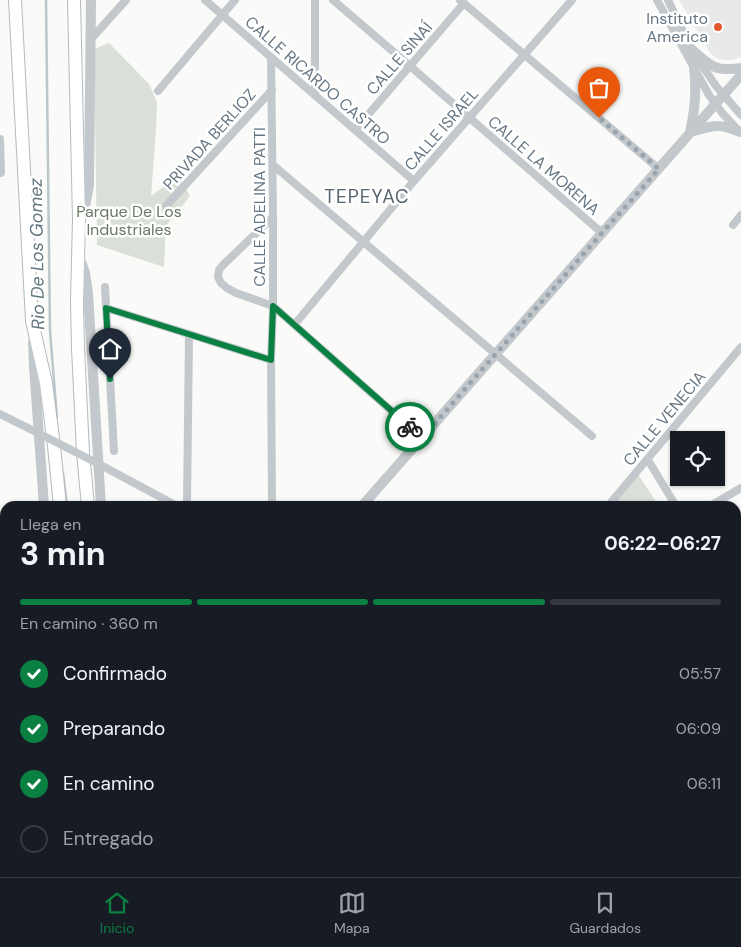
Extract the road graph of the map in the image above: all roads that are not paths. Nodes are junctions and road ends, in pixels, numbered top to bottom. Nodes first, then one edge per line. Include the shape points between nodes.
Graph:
1 (15, 0) edge
2 (74, 0) edge
3 (82, 0) edge
4 (91, 0) edge
5 (126, 0) edge
6 (205, 0) edge
7 (236, 0) edge
8 (315, 0) edge
9 (332, 0) edge
10 (572, 0) edge
11 (657, 0) edge
12 (668, 0) edge
13 (462, 2) edge
14 (223, 15) junction
15 (91, 39) junction
16 (691, 49) junction
17 (524, 55) junction
18 (75, 58) junction
19 (271, 58) junction
20 (410, 66) junction
21 (694, 68) junction
22 (741, 68) edge
23 (741, 75) edge
24 (272, 90) junction
25 (158, 91) dead end
26 (315, 95) junction
27 (723, 95) junction
28 (716, 105) junction
29 (741, 115) edge
30 (469, 117) junction
31 (355, 130) junction
32 (690, 132) junction
33 (740, 132) edge
34 (0, 139) edge
35 (273, 166) junction
36 (659, 169) junction
37 (1, 173) dead end
38 (414, 181) junction
39 (166, 206) dead end
40 (741, 215) edge
41 (273, 217) junction
42 (79, 219) junction
43 (733, 225) dead end
44 (602, 233) junction
45 (363, 242) junction
46 (79, 256) junction
47 (105, 286) dead end
48 (273, 306) junction
49 (106, 308) junction
50 (32, 321) junction
51 (295, 324) junction
52 (189, 334) junction
53 (740, 349) edge
54 (495, 355) junction
55 (271, 360) junction
56 (0, 414) edge
57 (43, 435) junction
58 (592, 436) dead end
59 (422, 438) junction
60 (114, 451) dead end
61 (648, 460) junction
62 (94, 462) junction
63 (741, 488) edge
64 (44, 501) edge
65 (60, 501) edge
66 (88, 501) edge
67 (100, 501) edge
68 (168, 501) edge
69 (187, 501) edge
70 (272, 501) edge
71 (366, 501) edge
72 (612, 501) edge
73 (673, 501) edge
74 (719, 501) edge

1 - 50 main road
2 - 18 main road
3 - 18 main road via 81,44
4 - 15 street
5 - 15 street
6 - 14 street, CALLE RICARDO CASTRO
7 - 14 street
8 - 26 street
9 - 20 street, CALLE LA MORENA
10 - 17 street, CALLE ISRAEL
11 - 21 street
12 - 16 street
13 - 17 street
13 - 20 street, CALLE SINAÍ
14 - 19 street, CALLE RICARDO CASTRO
14 - 25 street
15 - 42 street via 90,185
16 - 22 street via 716,68
16 - 27 street
17 - 30 street, CALLE ISRAEL
17 - 36 street
18 - 42 main road
19 - 24 street, CALLE ADELINA PATTI
19 - 26 street, CALLE RICARDO CASTRO
20 - 30 street, CALLE LA MORENA
20 - 31 street, CALLE SINAÍ
21 - 28 street
21 - 32 street via 696,97
23 - 27 street
24 - 35 street, CALLE ADELINA PATTI
24 - 39 street, PRIVADA BERLIOZ
26 - 31 street, CALLE RICARDO CASTRO
27 - 28 street
27 - 29 street
28 - 32 street
28 - 33 street
30 - 38 street, CALLE ISRAEL
30 - 44 street, CALLE LA MORENA
31 - 38 street, CALLE RICARDO CASTRO
32 - 33 street via 721,125
32 - 36 street
34 - 37 street
35 - 41 street, CALLE ADELINA PATTI
35 - 45 street
36 - 44 street
38 - 45 street, CALLE ISRAEL
40 - 43 street
41 - 48 street, CALLE ADELINA PATTI
41 - 48 street via 223,265 218,277 236,293
42 - 46 main road
44 - 54 street
45 - 51 street, CALLE ISRAEL
45 - 54 street
46 - 62 street via 88,293
46 - 66 main road via 78,348
47 - 49 street
48 - 51 street
48 - 55 street, CALLE ADELINA PATTI
49 - 52 street
49 - 60 street
50 - 57 street
50 - 65 main road via 46,383
51 - 59 street
52 - 55 street
52 - 69 street
53 - 61 street, CALLE VENECIA
54 - 58 street
54 - 59 street
55 - 70 street, CALLE ADELINA PATTI
56 - 57 street
57 - 62 street, bridge
57 - 64 street
59 - 71 street
61 - 72 street, CALLE VENECIA
61 - 73 street
62 - 67 street
62 - 68 street
63 - 74 street

